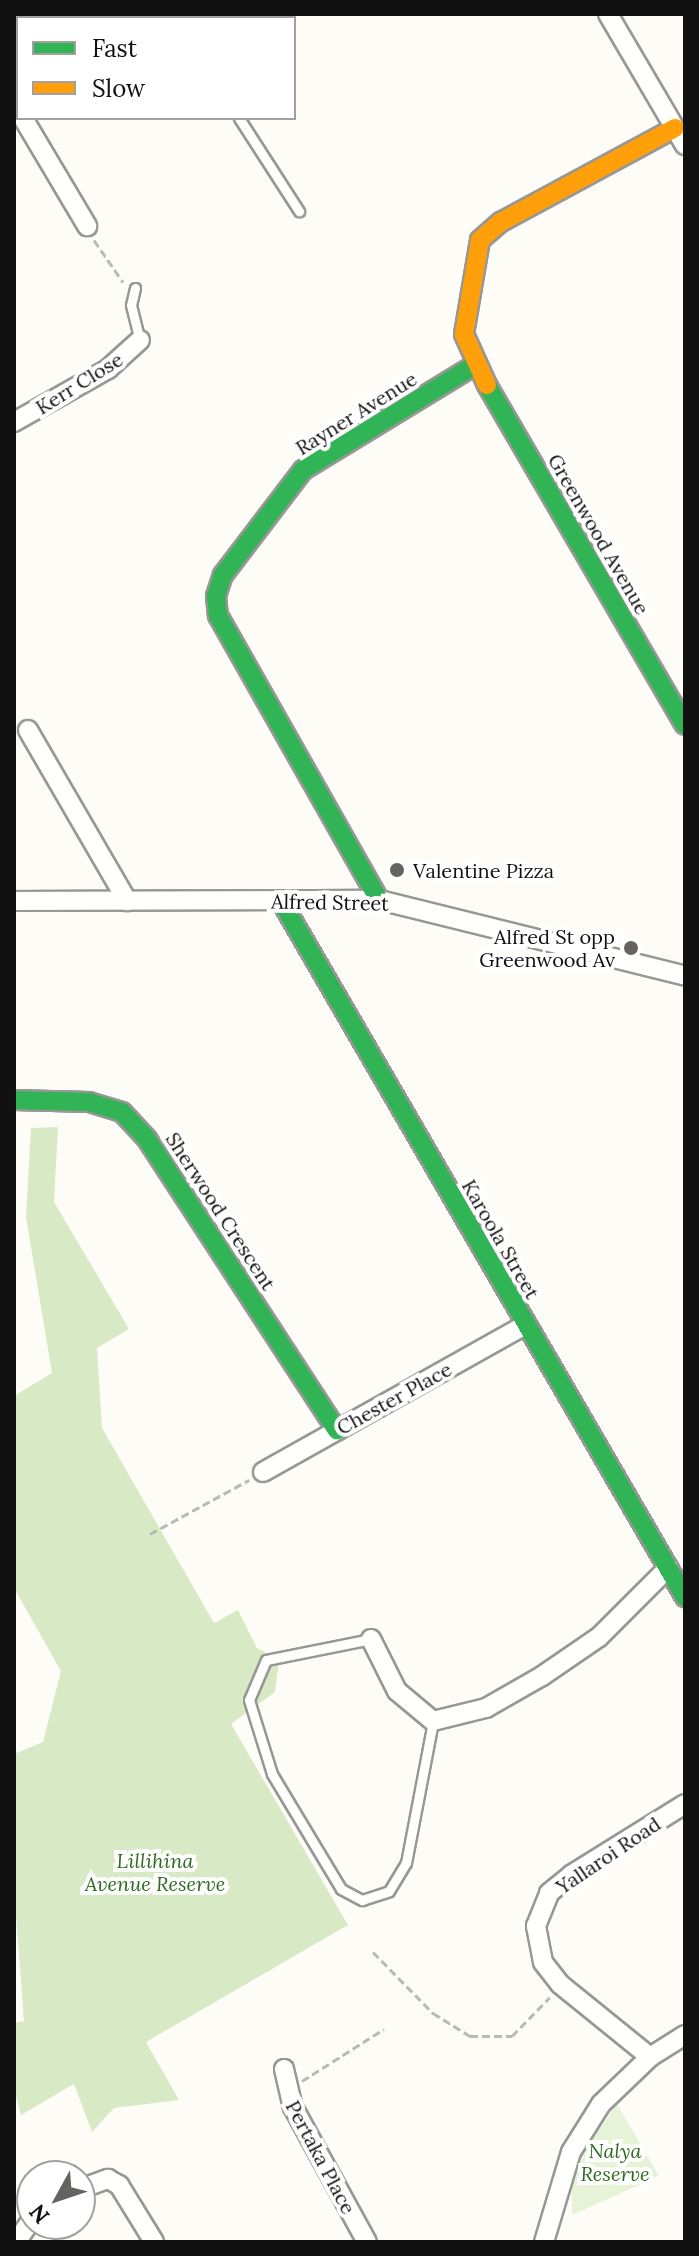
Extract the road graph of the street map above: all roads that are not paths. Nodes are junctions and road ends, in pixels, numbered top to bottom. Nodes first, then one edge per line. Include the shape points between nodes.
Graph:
1 (608, 14) edge
2 (24, 120) edge
3 (240, 120) edge
4 (680, 136) edge
5 (299, 211) dead end
6 (87, 226) dead end
7 (130, 289) road end
8 (140, 340) joint
9 (475, 365) junction
10 (14, 422) edge
11 (685, 725) edge
12 (28, 730) dead end
13 (379, 900) junction
14 (14, 901) edge
15 (127, 901) junction
16 (281, 901) junction
17 (685, 976) edge
18 (14, 1100) edge
19 (525, 1325) junction
20 (337, 1430) junction
21 (263, 1472) road end
22 (668, 1568) junction
23 (685, 1597) edge
24 (371, 1639) joint
25 (433, 1721) junction
26 (685, 1804) edge
27 (685, 2035) edge
28 (650, 2057) junction
29 (284, 2069) dead end
30 (96, 2183) edge
31 (154, 2242) edge
32 (367, 2242) edge
33 (544, 2242) edge

1 - 4 street
2 - 6 street
3 - 5 lane
4 - 9 street via 501,222 480,240 464,334
7 - 8 lane
8 - 10 street, Kerr Close via 108,369
9 - 11 street, Greenwood Avenue
9 - 13 street, Rayner Avenue via 303,470 223,575 216,596 218,616
12 - 15 street
13 - 16 street, Alfred Street
13 - 17 street, Alfred Street
14 - 15 street, Alfred Street
15 - 16 street, Alfred Street
16 - 19 street, Karoola Street
18 - 20 street, Sherwood Crescent via 89,1102 122,1112 147,1139
19 - 20 street, Chester Place
19 - 22 street, Karoola Street
20 - 21 street, Chester Place
22 - 23 street, Karoola Street
22 - 25 street via 599,1637 542,1676 486,1708
24 - 25 street via 397,1691
24 - 25 lane via 266,1660 249,1700 272,1774 341,1889 362,1900 389,1891 406,1863
26 - 28 street, Yallaroi Road via 549,1893 536,1926 543,1962 560,1984
27 - 28 street
28 - 33 street via 601,2104 571,2152
29 - 32 street, Pertaka Place via 285,2091
30 - 31 street via 108,2179 119,2185

